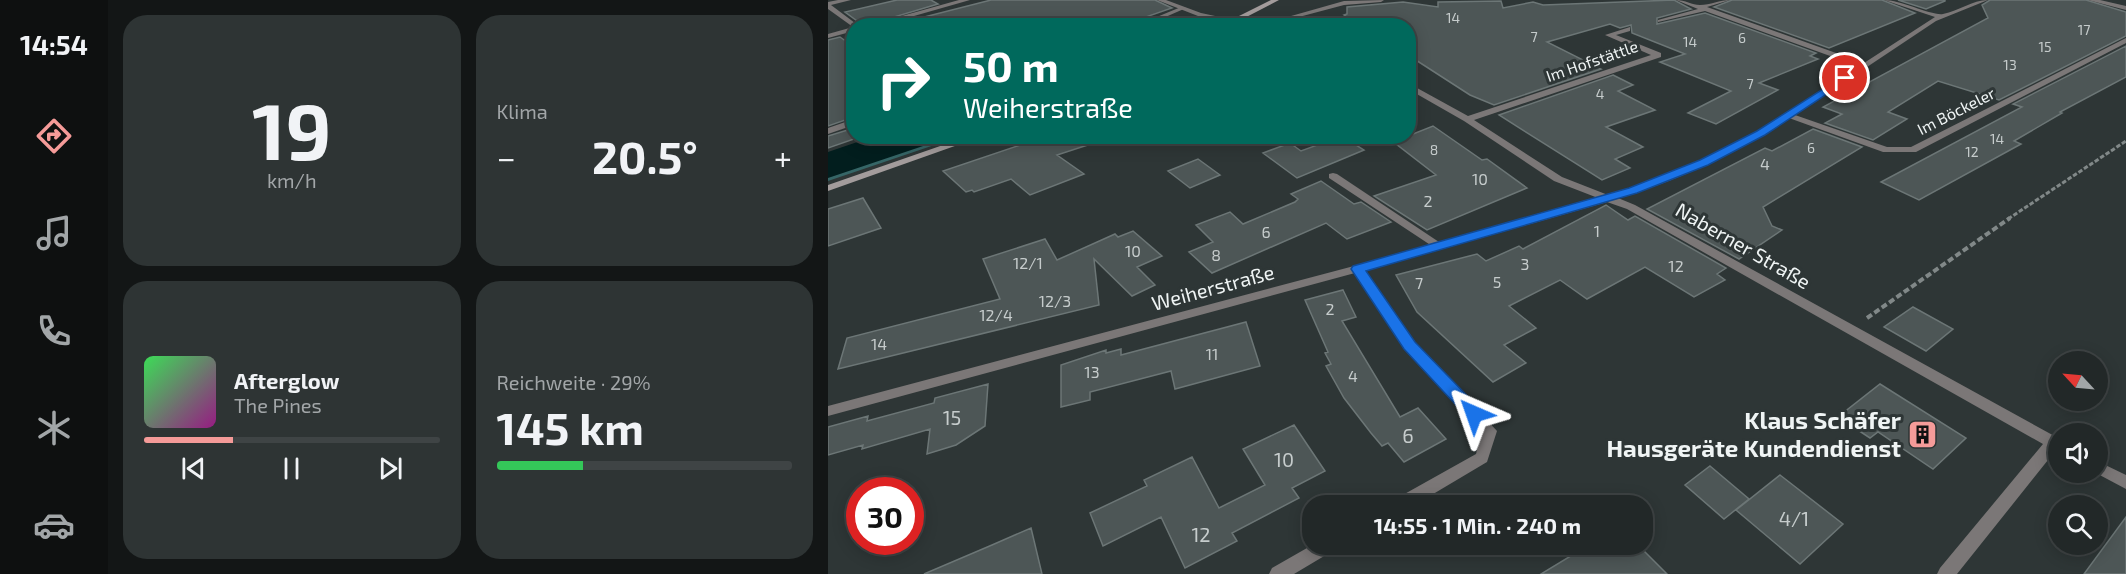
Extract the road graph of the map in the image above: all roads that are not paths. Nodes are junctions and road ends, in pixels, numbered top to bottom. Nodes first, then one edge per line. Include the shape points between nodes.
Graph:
1 (848, 0) edge
2 (967, 0) edge
3 (1160, 0) edge
4 (1262, 0) edge
5 (1276, 0) edge
6 (1381, 0) edge
7 (1679, 0) edge
8 (1726, 0) edge
9 (1887, 0) edge
10 (1985, 0) edge
11 (2091, 0) edge
12 (1341, 1) edge
13 (828, 5) edge
14 (1183, 8) junction
15 (1703, 8) junction
16 (2126, 8) edge
17 (1942, 16) junction
18 (846, 18) edge
19 (899, 18) edge
20 (1158, 18) edge
21 (1219, 18) edge
22 (1233, 18) edge
23 (1236, 18) edge
24 (1286, 18) edge
25 (1660, 21) dead end
26 (1627, 29) dead end
27 (846, 31) edge
28 (828, 36) edge
29 (2126, 40) edge
30 (1863, 66) junction
31 (1416, 90) edge
32 (1791, 116) junction
33 (1467, 119) junction
34 (846, 125) edge
35 (828, 131) edge
36 (956, 144) edge
37 (1333, 176) dead end
38 (828, 188) edge
39 (1607, 198) junction
40 (1439, 246) junction
41 (1358, 269) junction
42 (828, 411) edge
43 (2048, 440) edge
44 (2048, 452) edge
45 (2108, 473) edge
46 (2126, 483) edge
47 (1417, 495) edge
48 (1311, 555) edge
49 (1278, 574) edge
50 (1946, 574) edge

1 - 13 street
2 - 19 street
3 - 14 street
4 - 22 main road
5 - 23 main road
6 - 12 street
7 - 15 street
8 - 15 street
9 - 17 street
10 - 17 street, Weiherstraße
11 - 16 street
12 - 24 street
13 - 18 street
14 - 20 street
14 - 21 street
15 - 25 street
15 - 30 street
17 - 30 street, Weiherstraße
26 - 33 street, Im Hofstättle via 1609,35 1658,55
27 - 28 street
29 - 32 street, Im Böckeler via 1913,150 1886,150
30 - 32 street, Weiherstraße
31 - 33 street, Naberner Straße
32 - 39 street, Weiherstraße via 1704,162
33 - 39 street, Naberner Straße via 1558,179
34 - 35 street
36 - 38 main road
37 - 40 street
39 - 40 street, Weiherstraße
39 - 43 street, Naberner Straße via 1631,207
40 - 41 street, Weiherstraße
41 - 42 street, Weiherstraße
41 - 47 street via 1410,345 1490,431 1482,458
44 - 50 street
45 - 46 street
48 - 49 street

